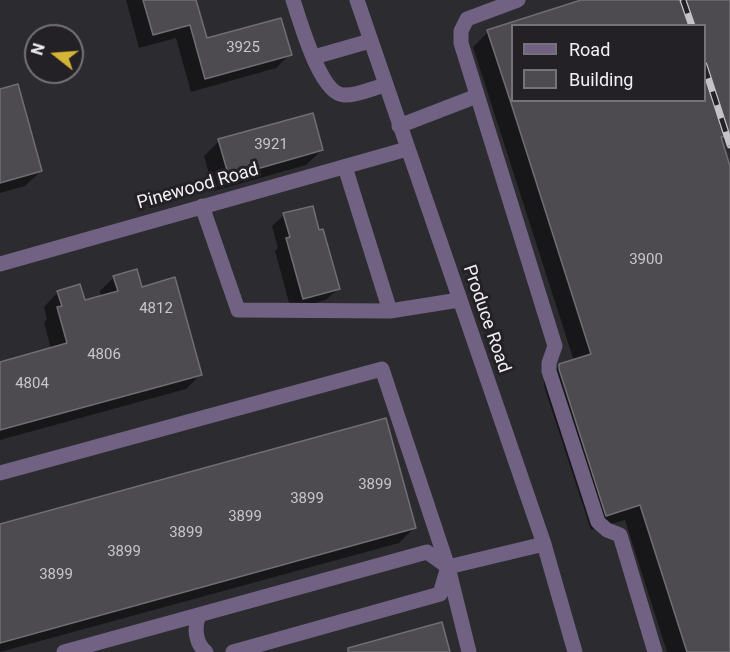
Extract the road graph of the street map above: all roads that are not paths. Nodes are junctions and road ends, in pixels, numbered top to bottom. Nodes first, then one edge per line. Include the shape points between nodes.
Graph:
1 (293, 0) edge
2 (357, 0) edge
3 (518, 0) edge
4 (370, 41) junction
5 (314, 57) junction
6 (385, 84) junction
7 (477, 96) junction
8 (399, 126) junction
9 (407, 149) junction
10 (345, 167) junction
11 (202, 206) junction
12 (0, 264) edge
13 (459, 300) junction
14 (390, 310) junction
15 (0, 473) edge
16 (544, 544) junction
17 (448, 567) junction
18 (199, 615) junction
19 (64, 652) edge
20 (206, 652) edge
21 (233, 652) edge
22 (469, 652) edge
23 (575, 652) edge
24 (655, 652) edge

1 - 5 street
2 - 4 street, Produce Road
3 - 7 street via 467,19 461,31
4 - 5 street
4 - 6 street, Produce Road
5 - 6 street via 322,77 335,93 345,95
6 - 8 street, Produce Road
7 - 8 street
7 - 24 street via 555,346 549,371 598,522 620,535
8 - 9 street, Produce Road
9 - 10 street, Pinewood Road
9 - 13 street, Produce Road
10 - 11 street, Pinewood Road
10 - 14 street
11 - 12 street, Pinewood Road
11 - 14 street via 238,309
13 - 14 street
13 - 16 street, Produce Road
15 - 17 street via 382,369
16 - 17 street
16 - 23 street, Produce Road
17 - 18 street via 427,552
17 - 21 street via 440,594
17 - 22 street
18 - 19 street
18 - 20 street via 194,626 200,647

